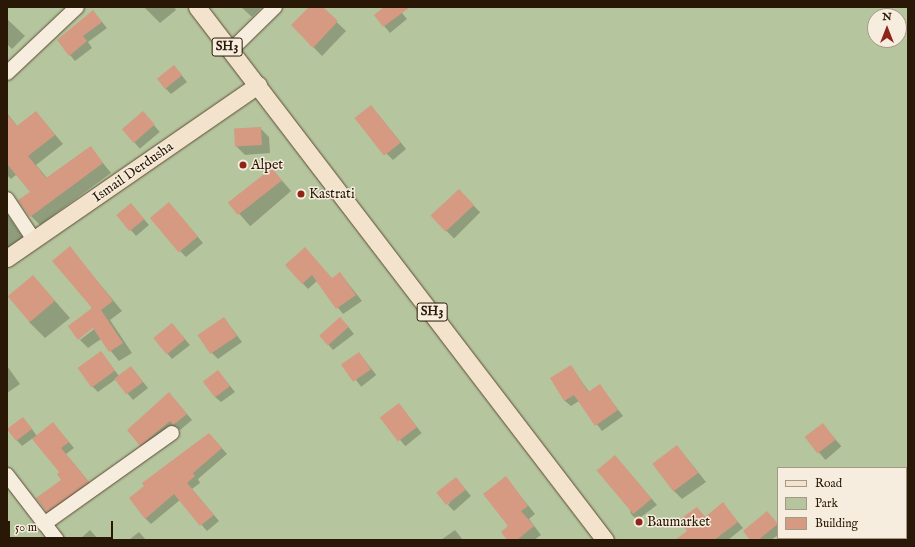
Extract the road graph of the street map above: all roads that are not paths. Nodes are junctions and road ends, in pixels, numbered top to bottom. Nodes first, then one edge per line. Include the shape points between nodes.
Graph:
1 (77, 7) edge
2 (197, 7) edge
3 (275, 7) edge
4 (230, 51) junction
5 (7, 73) edge
6 (258, 85) junction
7 (7, 199) edge
8 (34, 240) junction
9 (7, 258) edge
10 (172, 433) dead end
11 (9, 480) edge
12 (44, 524) junction
13 (57, 540) edge
14 (605, 540) edge

1 - 5 street
2 - 4 main road, SH3
3 - 4 street
4 - 6 main road, SH3
6 - 8 main road, Ismail Derdusha
6 - 14 main road, SH3
7 - 8 street
8 - 9 main road, Ismail Derdusha
10 - 12 street
11 - 12 street
12 - 13 street

